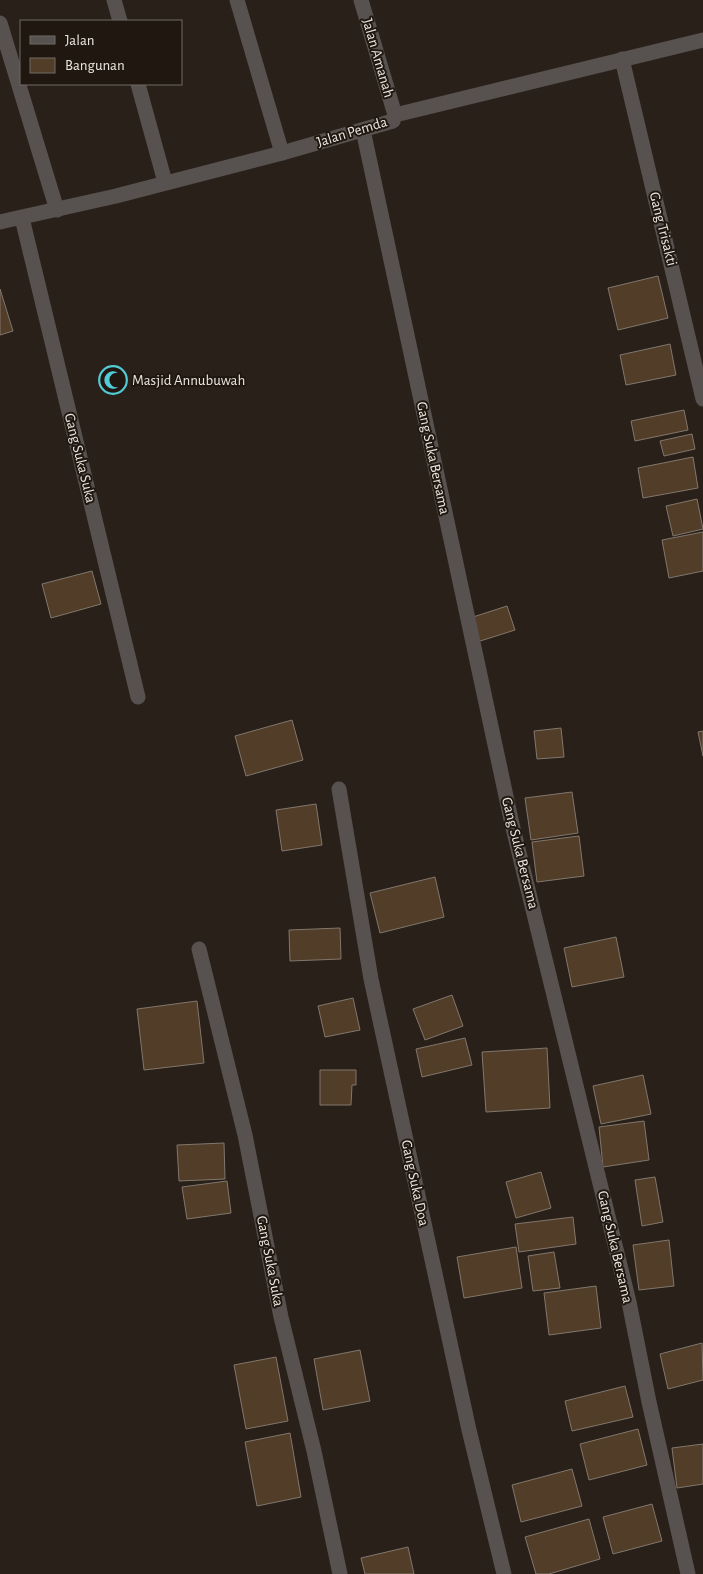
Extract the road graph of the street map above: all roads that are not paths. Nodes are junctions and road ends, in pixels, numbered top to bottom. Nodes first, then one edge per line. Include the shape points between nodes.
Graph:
1 (114, 0) edge
2 (237, 0) edge
3 (361, 0) edge
4 (120, 20) edge
5 (0, 22) edge
6 (703, 40) edge
7 (622, 60) junction
8 (138, 85) edge
9 (395, 115) junction
10 (363, 130) junction
11 (282, 153) junction
12 (166, 182) junction
13 (57, 210) junction
14 (22, 218) junction
15 (0, 222) edge
16 (703, 398) edge
17 (138, 697) dead end
18 (339, 789) dead end
19 (200, 949) dead end
20 (340, 1574) edge
21 (504, 1574) edge
22 (688, 1574) edge

1 - 4 street
2 - 11 street
3 - 9 street, Jalan Amanah
5 - 13 street
6 - 7 street, Jalan Pemda
7 - 9 street, Jalan Pemda
7 - 16 street, Gang Trisakti
8 - 12 street
9 - 10 street, Jalan Pemda via 393,120
10 - 11 street, Jalan Pemda
10 - 22 street, Gang Suka Bersama via 510,815 629,1302
11 - 12 street, Jalan Pemda
12 - 13 street, Jalan Pemda
13 - 14 street, Jalan Pemda
14 - 15 street, Jalan Pemda
14 - 17 street, Gang Suka Suka
18 - 21 street, Gang Suka Doa via 371,980
19 - 20 street, Gang Suka Suka via 245,1135 281,1317

